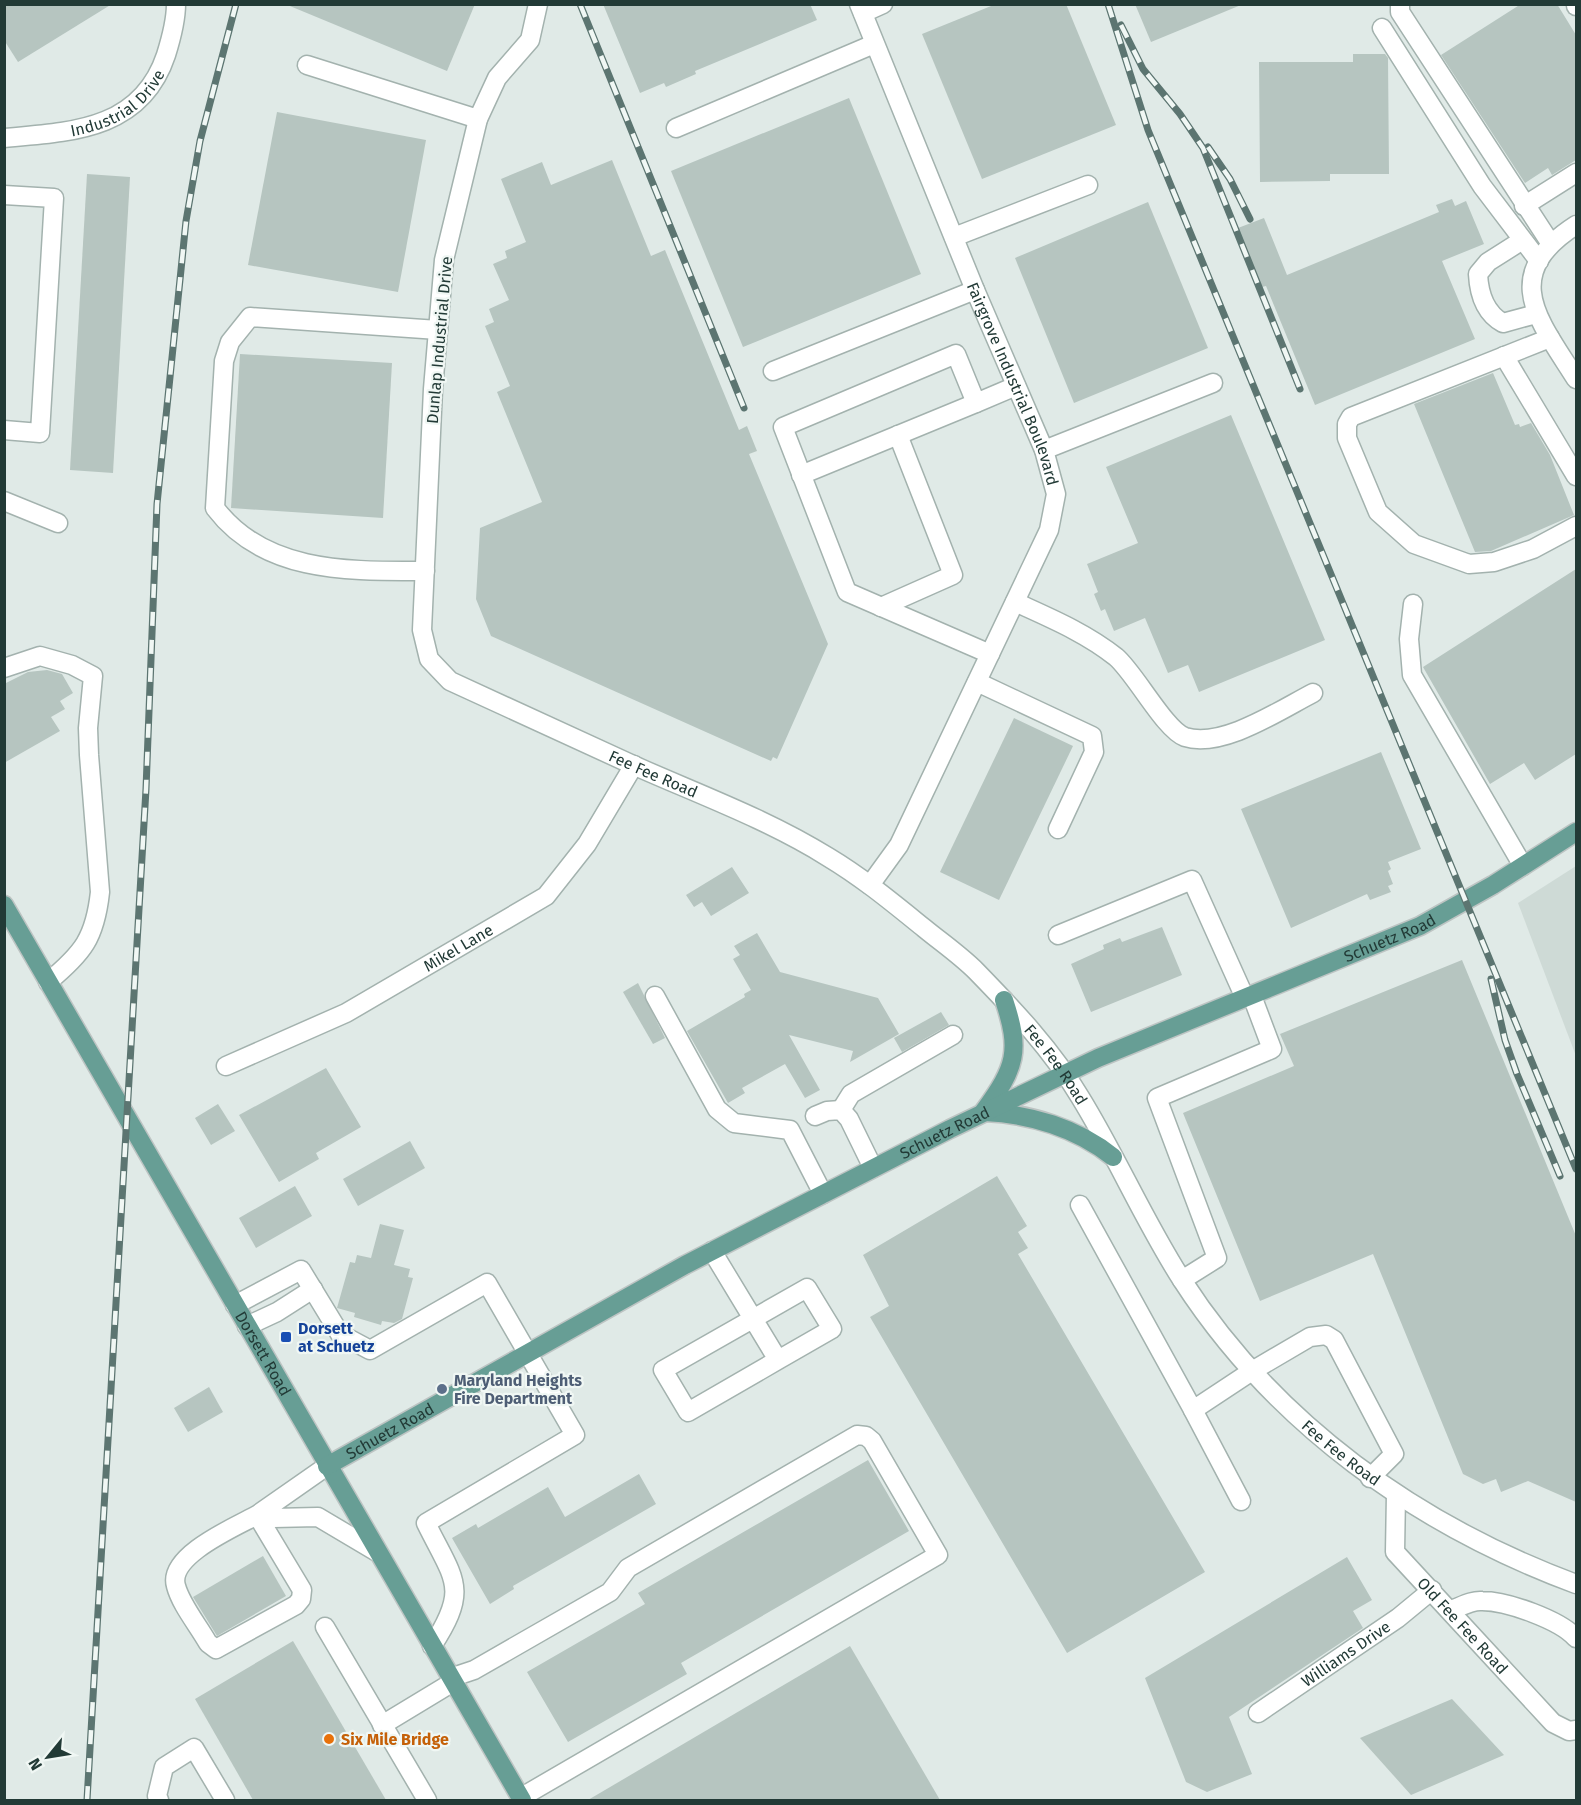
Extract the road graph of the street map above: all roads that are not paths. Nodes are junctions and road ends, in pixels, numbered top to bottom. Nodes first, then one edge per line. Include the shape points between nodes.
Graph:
1 (176, 4) edge
2 (538, 4) edge
3 (883, 4) edge
4 (1400, 4) edge
5 (861, 9) edge
6 (1382, 28) dead end
7 (874, 44) junction
8 (307, 65) dead end
9 (478, 119) junction
10 (676, 128) dead end
11 (6, 136) edge
12 (1576, 173) edge
13 (1088, 185) dead end
14 (4, 195) edge
15 (1524, 206) junction
16 (1576, 225) edge
17 (954, 237) junction
18 (1521, 241) junction
19 (1551, 244) junction
20 (1539, 261) junction
21 (975, 290) junction
22 (1536, 314) junction
23 (438, 330) junction
24 (1550, 338) junction
25 (1504, 356) junction
26 (773, 371) dead end
27 (1576, 379) edge
28 (1213, 383) dead end
29 (1016, 386) junction
30 (976, 404) junction
31 (898, 435) junction
32 (6, 436) edge
33 (1044, 450) junction
34 (801, 475) junction
35 (1576, 476) edge
36 (4, 501) edge
37 (58, 523) dead end
38 (1576, 526) edge
39 (424, 571) junction
40 (1015, 602) junction
41 (1413, 604) dead end
42 (881, 607) junction
43 (990, 654) junction
44 (429, 659) joint
45 (4, 668) edge
46 (977, 682) junction
47 (1312, 693) dead end
48 (634, 765) junction
49 (1058, 829) dead end
50 (1576, 832) edge
51 (1523, 866) junction
52 (870, 885) junction
53 (4, 905) edge
54 (1058, 935) dead end
55 (48, 982) junction
56 (655, 996) dead end
57 (1249, 997) junction
58 (1004, 1000) junction
59 (953, 1035) dead end
60 (226, 1066) dead end
61 (1065, 1073) junction
62 (841, 1110) junction
63 (983, 1112) junction
64 (815, 1116) dead end
65 (1113, 1157) junction
66 (873, 1168) junction
67 (823, 1194) junction
68 (1080, 1205) dead end
69 (712, 1251) junction
70 (1182, 1280) junction
71 (313, 1288) junction
72 (235, 1305) junction
73 (753, 1318) junction
74 (247, 1326) junction
75 (529, 1352) junction
76 (778, 1360) junction
77 (1252, 1371) junction
78 (1193, 1410) junction
79 (327, 1467) junction
80 (1370, 1478) junction
81 (1396, 1494) junction
82 (1241, 1501) dead end
83 (257, 1515) junction
84 (377, 1552) junction
85 (1576, 1584) edge
86 (1432, 1590) junction
87 (1451, 1610) junction
88 (325, 1627) dead end
89 (1576, 1638) edge
90 (432, 1646) junction
91 (452, 1680) junction
92 (1258, 1713) dead end
93 (382, 1725) junction
94 (1576, 1730) edge
95 (521, 1799) edge
96 (159, 1800) edge
97 (225, 1800) edge
98 (427, 1800) edge

1 - 11 street, Industrial Drive via 162,66 123,114 83,128
2 - 9 street, Dunlap Industrial Drive via 530,40 498,78
3 - 5 street
4 - 15 street via 1400,12
5 - 7 street, Fairgrove Industrial Boulevard
6 - 18 street
7 - 10 street
7 - 17 street, Fairgrove Industrial Boulevard
8 - 9 street
9 - 23 street, Dunlap Industrial Drive via 444,260
12 - 15 street
13 - 17 street
14 - 32 street via 54,198 40,433
15 - 19 street
16 - 19 street
17 - 21 street, Fairgrove Industrial Boulevard
18 - 20 street
18 - 22 street via 1488,262 1478,274 1479,292 1492,317 1503,323
19 - 20 street
20 - 22 street via 1531,287
21 - 26 street
21 - 29 street, Fairgrove Industrial Boulevard
22 - 24 street
23 - 39 street, Dunlap Industrial Drive
23 - 39 street via 250,317 230,342 224,361 215,508 252,542 281,557 356,571
24 - 25 street
24 - 27 street
25 - 35 street
25 - 38 street via 1351,417 1347,438 1378,512 1414,544 1469,564 1509,559
28 - 33 street
29 - 30 street
29 - 33 street, Fairgrove Industrial Boulevard
30 - 31 street
30 - 34 street via 956,354 783,427
31 - 34 street
31 - 42 street via 953,575
33 - 40 street, Fairgrove Industrial Boulevard via 1056,494 1055,511
34 - 42 street via 847,592
36 - 37 street
39 - 44 street, Dunlap Industrial Drive via 422,630
40 - 43 street, Fairgrove Industrial Boulevard
40 - 47 street via 1086,636 1117,658 1183,737 1211,739 1239,731
41 - 51 street via 1409,639 1412,675
42 - 43 street
43 - 46 street, Fairgrove Industrial Boulevard
44 - 48 street, Fee Fee Road via 450,681
45 - 55 street via 40,656 93,676 88,728 100,892 97,917 78,956
46 - 49 street via 1092,736 1094,752
46 - 52 street, Fairgrove Industrial Boulevard via 899,844
48 - 52 street, Fee Fee Road via 765,823
48 - 60 street, Mikel Lane via 587,844 546,896 346,1013
50 - 51 main road, Schuetz Road
51 - 57 main road, Schuetz Road via 1420,926
52 - 58 street, Fee Fee Road via 972,966
53 - 55 main road, Dorsett Road
54 - 57 street via 1192,880
55 - 72 main road, Dorsett Road
56 - 67 street via 717,1109 734,1123 790,1130
57 - 61 main road, Schuetz Road
57 - 70 street via 1272,1049 1157,1098 1217,1258
58 - 61 street, Fee Fee Road
58 - 63 main road via 1014,1029 1015,1058
59 - 62 street via 851,1094
61 - 63 main road, Schuetz Road
61 - 65 street, Fee Fee Road
62 - 64 street
62 - 66 street
63 - 65 main road via 1061,1127 1100,1146
63 - 66 main road, Schuetz Road
65 - 70 street, Fee Fee Road
66 - 67 main road, Schuetz Road
67 - 69 main road, Schuetz Road
68 - 78 street
69 - 73 street
69 - 75 main road, Schuetz Road
70 - 77 street, Fee Fee Road
71 - 72 street via 301,1270
71 - 74 street
71 - 75 street via 340,1334 370,1350 487,1283
72 - 74 main road, Dorsett Road
73 - 76 street
73 - 76 street via 807,1288 832,1329
73 - 76 street via 663,1370 688,1412
74 - 79 main road, Dorsett Road
75 - 79 main road, Schuetz Road
75 - 90 street via 574,1435 426,1522 457,1588 449,1620
77 - 78 street
77 - 80 street, Fee Fee Road via 1326,1445
77 - 80 street via 1310,1337 1326,1335 1334,1340 1394,1454
78 - 82 street
79 - 83 street
79 - 84 main road, Dorsett Road
80 - 81 street, Fee Fee Road
81 - 85 street, Fee Fee Road via 1441,1521
81 - 86 street, Old Fee Fee Road via 1395,1552
83 - 83 street via 302,1590 301,1599 216,1649 208,1643 176,1588 174,1576 178,1566 193,1552
83 - 84 street via 318,1517
84 - 90 main road, Dorsett Road
86 - 87 street, Old Fee Fee Road
86 - 92 street, Williams Drive via 1398,1618
87 - 89 street via 1481,1600 1516,1608 1568,1629
87 - 94 street, Old Fee Fee Road via 1553,1723
88 - 93 street
90 - 91 main road, Dorsett Road
91 - 93 street
91 - 95 main road, Dorsett Road
91 - 95 street via 610,1592 628,1568 857,1435 872,1441 926,1534 938,1555
93 - 98 street
96 - 97 street via 164,1767 194,1748

